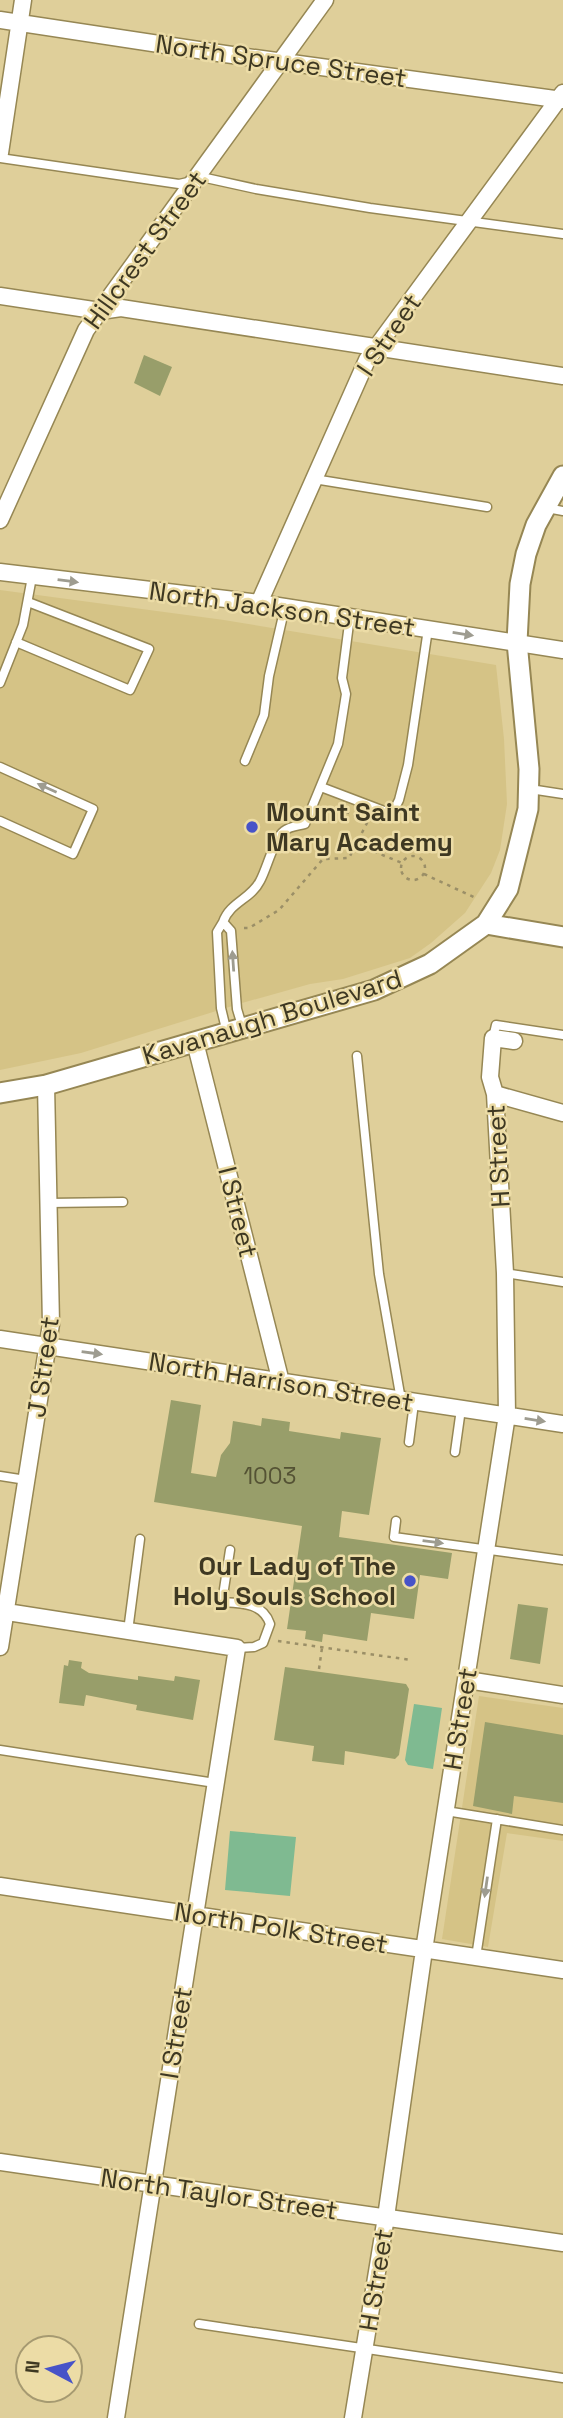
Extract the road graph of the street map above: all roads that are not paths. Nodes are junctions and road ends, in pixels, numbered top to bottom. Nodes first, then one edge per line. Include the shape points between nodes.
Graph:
1 (23, 0) edge
2 (325, 0) edge
3 (0, 20) edge
4 (20, 23) junction
5 (283, 61) junction
6 (561, 98) edge
7 (0, 155) edge
8 (194, 181) junction
9 (469, 221) junction
10 (563, 234) edge
11 (0, 296) edge
12 (100, 311) junction
13 (377, 346) junction
14 (563, 376) edge
15 (563, 476) edge
16 (314, 479) junction
17 (487, 507) dead end
18 (554, 510) edge
19 (0, 520) edge
20 (0, 572) edge
21 (32, 577) junction
22 (28, 602) junction
23 (259, 603) junction
24 (285, 607) junction
25 (350, 616) junction
26 (428, 629) junction
27 (16, 642) junction
28 (517, 642) junction
29 (563, 650) edge
30 (0, 684) edge
31 (245, 761) dead end
32 (0, 767) edge
33 (321, 787) junction
34 (530, 789) junction
35 (563, 794) edge
36 (0, 821) edge
37 (223, 922) junction
38 (486, 924) junction
39 (563, 937) edge
40 (235, 1031) junction
41 (563, 1035) edge
42 (493, 1038) junction
43 (514, 1041) dead end
44 (195, 1042) junction
45 (357, 1056) dead end
46 (46, 1085) junction
47 (0, 1093) edge
48 (495, 1094) junction
49 (563, 1113) edge
50 (123, 1202) dead end
51 (50, 1203) junction
52 (505, 1273) junction
53 (563, 1282) edge
54 (0, 1339) edge
55 (46, 1347) junction
56 (281, 1382) junction
57 (407, 1402) junction
58 (461, 1409) junction
59 (507, 1415) junction
60 (563, 1424) edge
61 (409, 1442) dead end
62 (455, 1452) dead end
63 (0, 1476) edge
64 (26, 1480) junction
65 (396, 1521) dead end
66 (141, 1539) dead end
67 (487, 1549) junction
68 (230, 1550) dead end
69 (563, 1560) edge
70 (3, 1611) edge
71 (128, 1631) junction
72 (0, 1647) edge
73 (237, 1648) junction
74 (467, 1680) junction
75 (562, 1698) edge
76 (0, 1750) edge
77 (215, 1783) junction
78 (446, 1811) junction
79 (497, 1819) junction
80 (563, 1830) edge
81 (0, 1886) edge
82 (195, 1915) junction
83 (424, 1950) junction
84 (476, 1957) junction
85 (563, 1970) edge
86 (0, 2162) edge
87 (153, 2184) junction
88 (386, 2217) junction
89 (563, 2243) edge
90 (199, 2324) dead end
91 (365, 2348) junction
92 (563, 2378) edge
93 (116, 2418) edge
94 (353, 2418) edge

1 - 4 street
2 - 5 street, Hillcrest Street
3 - 4 street, North Spruce Street
4 - 5 street, North Spruce Street
4 - 7 street
5 - 6 street, North Spruce Street
5 - 8 street, Hillcrest Street
6 - 9 street, I Street
7 - 8 lane via 179,184
8 - 9 lane via 206,178
8 - 12 street, Hillcrest Street
9 - 10 lane
9 - 13 street, I Street
11 - 12 street
12 - 13 street via 121,308
12 - 19 street, Hillcrest Street via 86,330
13 - 14 street
13 - 16 street, I Street
15 - 18 street, Kavanaugh Boulevard
16 - 17 lane
16 - 23 street, I Street
18 - 28 street, Kavanaugh Boulevard via 536,525 524,564
20 - 21 street, North Jackson Street
21 - 22 lane
21 -> 23 street, North Jackson Street
22 - 27 lane
22 - 27 lane via 149,649 130,690
23 - 24 street, North Jackson Street
24 - 25 street, North Jackson Street
24 - 31 lane via 264,715
25 - 26 street, North Jackson Street
25 - 33 lane via 340,733
26 -> 28 street, North Jackson Street
26 - 33 lane via 408,765 392,814
27 - 30 lane
28 - 29 street, North Jackson Street
28 - 34 street, Kavanaugh Boulevard
36 -> 32 lane via 73,854 93,809
33 - 37 lane via 305,824 281,832 260,883 231,907
34 - 35 lane
34 - 38 street, Kavanaugh Boulevard via 508,888
40 -> 37 lane via 231,931
37 - 40 lane via 217,932 221,1008
38 - 39 street
38 - 40 street, Kavanaugh Boulevard via 401,979
40 - 44 street, Kavanaugh Boulevard
41 - 42 lane via 496,1025
42 - 43 street
42 - 48 street, H Street via 490,1077
44 - 46 street, Kavanaugh Boulevard
44 - 56 street, I Street
45 - 57 lane via 379,1274
46 - 47 street, Kavanaugh Boulevard
46 - 51 street, J Street
48 - 49 street
48 - 52 street, H Street
50 - 51 lane
51 - 55 street, J Street via 52,1294
52 - 53 lane
52 - 59 street, H Street
54 - 55 street, North Harrison Street
55 -> 56 street, North Harrison Street
55 - 64 street, J Street
56 - 57 street, North Harrison Street
57 - 58 street, North Harrison Street
57 - 61 lane
58 - 59 street, North Harrison Street
58 - 62 lane
59 -> 60 street, North Harrison Street
59 - 67 street, H Street
63 - 64 lane
64 - 70 street, J Street
65 -> 67 lane via 394,1537
66 - 71 lane
67 - 69 lane
67 - 74 street, H Street
68 - 73 lane via 222,1602 258,1607 270,1624 263,1643
70 - 71 street
70 - 72 street, J Street
71 - 73 street
73 - 77 street, I Street
74 - 75 street
74 - 78 street, H Street
76 - 77 lane
77 - 82 street, I Street
78 - 79 lane
78 - 83 street, H Street
79 - 80 lane
79 -> 84 lane
81 - 82 street, North Polk Street
82 - 83 street, North Polk Street
82 - 87 street, I Street
83 - 84 street, North Polk Street
83 - 88 street, H Street
84 - 85 street, North Polk Street
86 - 87 street, North Taylor Street
87 - 88 street, North Taylor Street
87 - 93 street, I Street
88 - 89 street, North Taylor Street
88 - 91 street, H Street
90 - 91 lane
91 - 92 lane
91 - 94 street, H Street

